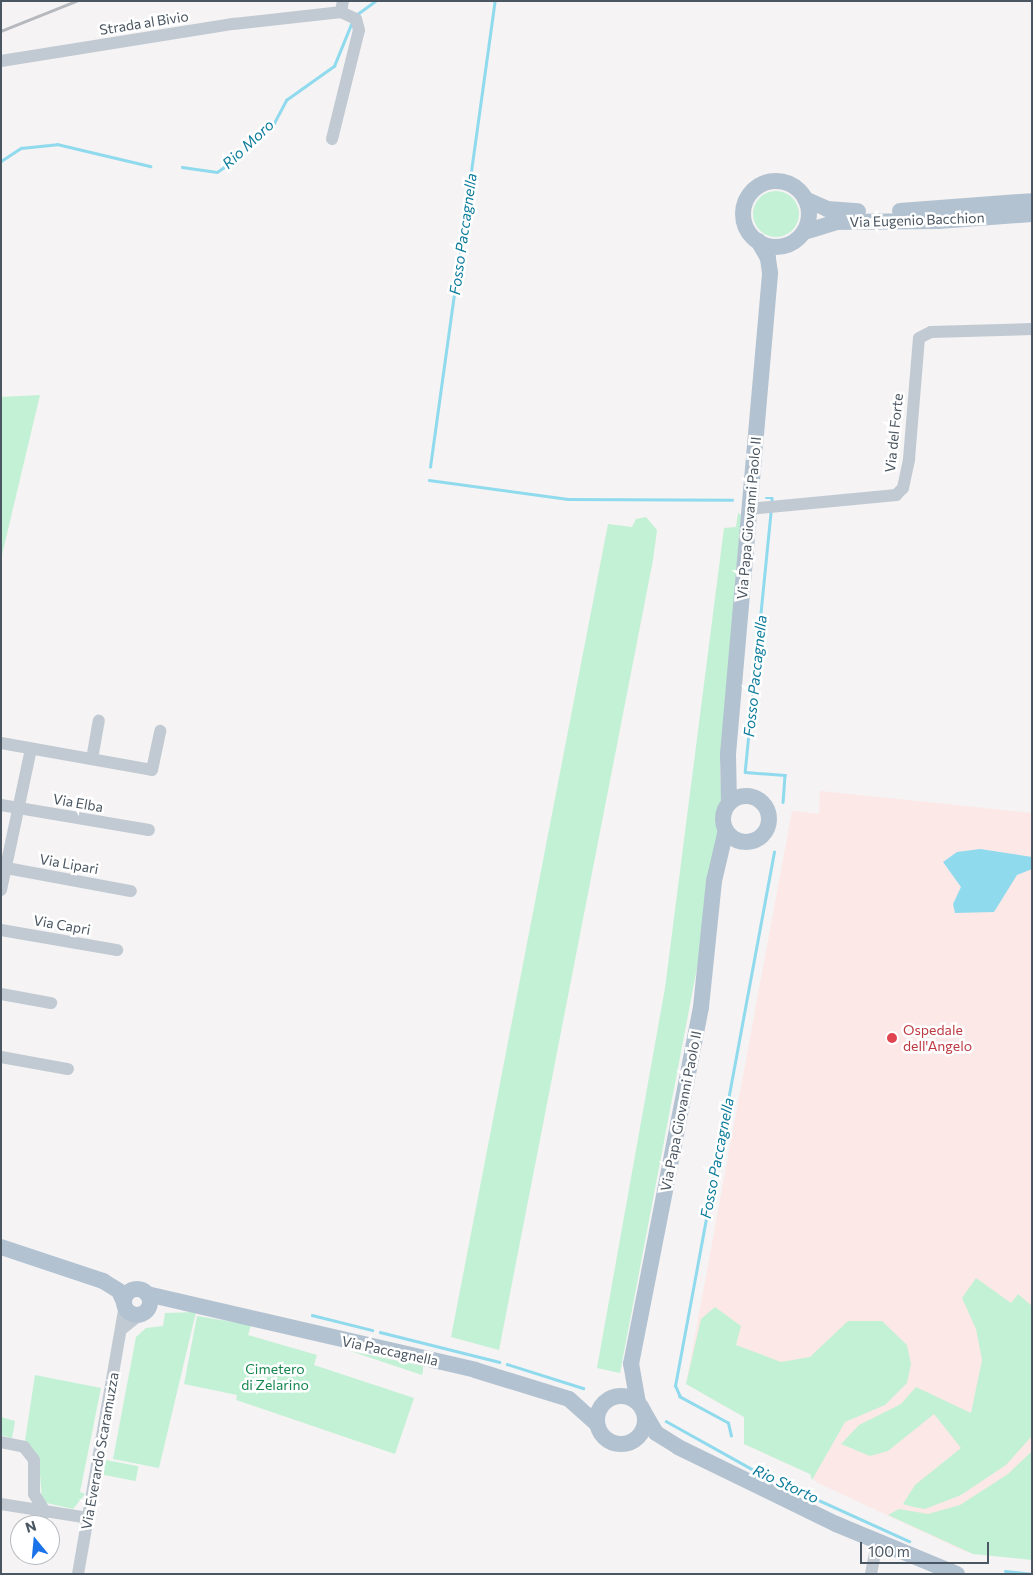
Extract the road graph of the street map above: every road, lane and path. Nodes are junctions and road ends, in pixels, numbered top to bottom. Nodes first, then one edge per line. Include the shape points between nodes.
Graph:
1 (347, 12) edge
2 (1, 61) edge
3 (332, 139) dead end
4 (805, 199) junction
5 (1032, 201) edge
6 (985, 212) junction
7 (1032, 214) edge
8 (804, 232) junction
9 (758, 241) junction
10 (788, 244) junction
11 (770, 273) junction
12 (1032, 330) edge
13 (749, 509) junction
14 (99, 722) dead end
15 (160, 731) dead end
16 (1, 743) edge
17 (31, 749) junction
18 (92, 760) junction
19 (727, 763) junction
20 (749, 796) junction
21 (729, 803) junction
22 (1, 804) edge
23 (19, 808) junction
24 (149, 830) dead end
25 (726, 830) junction
26 (745, 842) junction
27 (722, 858) junction
28 (4, 868) edge
29 (1, 890) edge
30 (131, 891) dead end
31 (1, 930) edge
32 (117, 950) dead end
33 (1, 994) edge
34 (51, 1003) dead end
35 (1, 1057) edge
36 (68, 1069) dead end
37 (1, 1247) edge
38 (103, 1281) junction
39 (142, 1292) junction
40 (209, 1308) junction
41 (133, 1309) junction
42 (631, 1364) junction
43 (569, 1399) junction
44 (609, 1399) junction
45 (642, 1408) junction
46 (597, 1424) junction
47 (1, 1442) edge
48 (632, 1442) junction
49 (678, 1447) junction
50 (34, 1494) junction
51 (2, 1504) edge
52 (46, 1513) junction
53 (88, 1518) junction
54 (877, 1542) junction
55 (78, 1574) edge
56 (872, 1574) edge
57 (957, 1574) edge

1 - 2 street, Strada al Bivio via 233,24
1 - 3 street via 359,30
4 - 6 main road, Via Eugenio Bacchion via 827,209 853,211
4 - 8 main road via 809,215
4 - 9 main road via 793,186 780,181 752,191 743,216
5 - 6 main road, Via Eugenio Bacchion
6 - 7 main road, Via Eugenio Bacchion
6 - 8 main road, Via Eugenio Bacchion via 836,222
8 - 10 main road
9 - 10 main road via 773,247
9 - 11 main road, Via Papa Giovanni Paolo II via 768,258
10 - 11 main road, Via Papa Giovanni Paolo II
11 - 13 main road, Via Papa Giovanni Paolo II
12 - 13 street, Via del Forte via 931,332 919,338 909,459 903,488 896,495
13 - 19 main road, Via Papa Giovanni Paolo II
14 - 18 street
15 - 18 street via 152,770
16 - 17 street
17 - 18 street
17 - 23 street
19 - 20 main road, Via Papa Giovanni Paolo II via 737,787
19 - 21 main road, Via Papa Giovanni Paolo II
20 - 21 main road
20 - 26 main road via 764,804 770,822 762,836
21 - 25 main road via 723,815
22 - 23 street, Via Elba
23 - 24 street, Via Elba
23 - 28 street
25 - 26 main road
25 - 27 main road, Via Papa Giovanni Paolo II
26 - 27 main road
27 - 42 main road, Via Papa Giovanni Paolo II via 714,881 701,1007
28 - 29 street
28 - 30 street, Via Lipari
31 - 32 street, Via Capri
33 - 34 street
35 - 36 street
37 - 38 main road
38 - 39 main road
38 - 41 main road via 119,1292
39 - 40 main road, Via Paccagnella
39 - 41 main road
39 - 41 main road via 150,1304
40 - 41 main road, Via Paccagnella
40 - 43 main road, Via Paccagnella via 475,1370
41 - 53 street, Via Everardo Scaramuzza via 123,1328
42 - 44 main road, Via Papa Giovanni Paolo II
42 - 45 main road, Via Papa Giovanni Paolo II
43 - 44 main road, Via Paccagnella
43 - 46 main road, Via Paccagnella
44 - 45 main road via 626,1396
44 - 46 main road via 598,1410
45 - 48 main road via 644,1428
45 - 49 main road via 656,1433
46 - 48 main road via 611,1442
47 - 50 street via 24,1447 34,1460
48 - 49 main road
49 - 54 main road
50 - 51 street via 25,1505
50 - 52 street
51 - 52 street
52 - 53 street
53 - 55 street, Via Everardo Scaramuzza
54 - 56 street
54 - 57 main road

